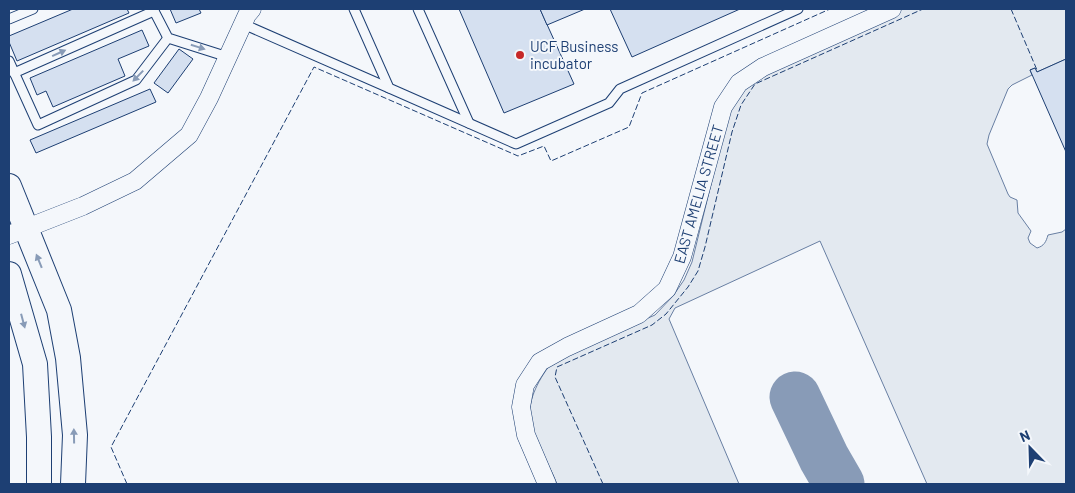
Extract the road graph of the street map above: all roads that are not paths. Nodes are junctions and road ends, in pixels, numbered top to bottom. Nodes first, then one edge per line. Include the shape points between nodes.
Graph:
1 (32, 9) edge
2 (252, 9) edge
3 (354, 9) edge
4 (418, 9) edge
5 (798, 9) edge
6 (892, 9) edge
7 (154, 10) edge
8 (9, 19) edge
9 (243, 24) junction
10 (168, 38) junction
11 (228, 57) junction
12 (9, 61) edge
13 (14, 73) junction
14 (389, 88) junction
15 (469, 123) junction
16 (9, 186) edge
17 (18, 231) edge
18 (9, 274) edge
19 (39, 484) edge
20 (73, 484) edge
21 (547, 484) edge

1 - 8 lane
2 - 9 street
3 - 14 lane
4 - 15 lane
5 - 15 lane via 620,89 609,103 516,144
6 - 21 street, EAST AMELIA STREET via 763,67 739,83 723,107 682,257 667,289 639,314 540,362 525,385 521,407 526,435
7 - 10 lane
13 -> 7 lane
9 - 11 street
9 - 14 lane
10 -> 11 lane
10 -> 13 lane via 136,80 38,125
11 - 17 street via 189,135 135,181 83,206
12 - 13 lane
14 - 15 lane
16 - 17 main road
20 -> 17 main road via 75,435 68,358 59,310
18 -> 19 main road via 35,364 40,437

